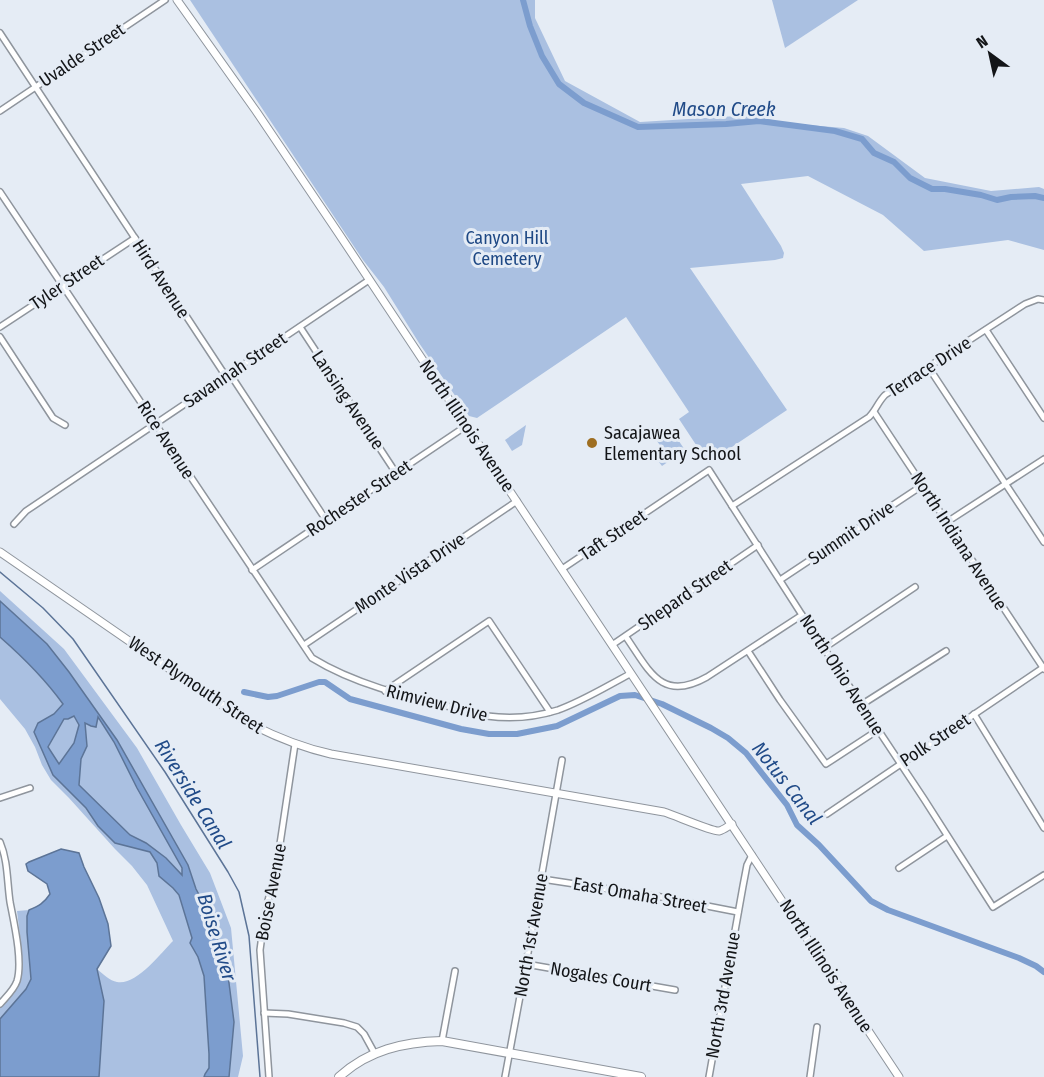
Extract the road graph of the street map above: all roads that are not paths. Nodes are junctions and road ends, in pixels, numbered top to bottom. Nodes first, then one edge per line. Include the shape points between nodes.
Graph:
1 (165, 0) edge
2 (177, 0) edge
3 (0, 33) edge
4 (36, 87) junction
5 (0, 111) edge
6 (0, 192) edge
7 (135, 238) junction
8 (369, 280) junction
9 (63, 285) junction
10 (1044, 300) edge
11 (0, 327) edge
12 (300, 327) junction
13 (986, 330) junction
14 (0, 337) edge
15 (929, 368) junction
16 (230, 374) junction
17 (874, 412) junction
18 (1044, 418) edge
19 (64, 424) dead end
20 (156, 424) junction
21 (466, 426) junction
22 (1044, 459) edge
23 (396, 473) junction
24 (1005, 484) junction
25 (923, 485) junction
26 (517, 501) junction
27 (663, 501) joint
28 (732, 506) junction
29 (326, 520) junction
30 (947, 522) junction
31 (14, 524) dead end
32 (1044, 542) edge
33 (758, 545) junction
34 (0, 552) edge
35 (562, 569) junction
36 (252, 570) junction
37 (780, 580) junction
38 (915, 587) dead end
39 (802, 615) junction
40 (626, 637) junction
41 (303, 645) junction
42 (612, 645) junction
43 (824, 648) junction
44 (748, 651) junction
45 (946, 651) dead end
46 (1044, 668) edge
47 (630, 674) junction
48 (345, 675) joint
49 (385, 691) junction
50 (861, 705) junction
51 (550, 712) junction
52 (974, 714) junction
53 (878, 730) junction
54 (295, 744) junction
55 (562, 760) dead end
56 (900, 763) junction
57 (30, 788) dead end
58 (556, 793) junction
59 (0, 798) edge
60 (827, 814) dead end
61 (732, 824) junction
62 (1044, 828) edge
63 (947, 836) junction
64 (0, 842) edge
65 (752, 855) junction
66 (899, 868) dead end
67 (1044, 875) edge
68 (542, 879) junction
69 (738, 912) junction
70 (526, 964) junction
71 (455, 971) dead end
72 (675, 990) dead end
73 (0, 1004) edge
74 (264, 1013) junction
75 (817, 1027) dead end
76 (442, 1041) junction
77 (509, 1053) junction
78 (375, 1054) junction
79 (269, 1077) edge
80 (339, 1077) edge
81 (505, 1077) edge
82 (641, 1077) edge
83 (709, 1077) edge
84 (810, 1077) edge
85 (899, 1077) edge

1 - 4 street, Uvalde Street
2 - 8 street, North Illinois Avenue
3 - 4 street, Hird Avenue
4 - 5 street, Uvalde Street
4 - 7 street, Hird Avenue
6 - 9 street, Rice Avenue
7 - 9 street, Tyler Street
7 - 16 street, Hird Avenue via 223,372
8 - 12 street, Savannah Street
8 - 21 street, North Illinois Avenue
9 - 11 street, Tyler Street
9 - 20 street, Rice Avenue
10 - 13 street, Terrace Drive via 1025,304
12 - 16 street, Savannah Street
12 - 23 street, Lansing Avenue
13 - 15 street, Terrace Drive
13 - 18 street
14 - 19 street via 53,418
15 - 17 street, Terrace Drive via 885,395
15 - 24 street
16 - 20 street, Savannah Street
16 - 29 street, Hird Avenue
17 - 25 street, North Indiana Avenue
17 - 28 street, Terrace Drive
20 - 31 street, Savannah Street via 26,511
20 - 36 street, Rice Avenue
21 - 23 street, Rochester Street
21 - 26 street, North Illinois Avenue
22 - 24 street
23 - 29 street, Rochester Street
24 - 30 street
24 - 32 street
25 - 30 street, North Indiana Avenue
25 - 37 street, Summit Drive
26 - 35 street, North Illinois Avenue
26 - 41 street, Monte Vista Drive
27 - 28 street, North Ohio Avenue via 709,470
27 - 35 street, Taft Street
28 - 33 street, North Ohio Avenue
29 - 36 street, Rochester Street
30 - 46 street, North Indiana Avenue
33 - 37 street, North Ohio Avenue
33 - 40 street, Shepard Street
34 - 54 street, West Plymouth Street via 245,720
35 - 42 street, North Illinois Avenue
36 - 41 street, Rice Avenue
37 - 39 street, North Ohio Avenue
38 - 43 street
39 - 43 street, North Ohio Avenue
39 - 44 street
40 - 42 street, Shepard Street
40 - 44 street via 652,676 668,686 696,684
41 - 48 street, Rice Avenue via 312,658
42 - 47 street, North Illinois Avenue
43 - 50 street, North Ohio Avenue
44 - 53 street via 826,764
45 - 50 street
46 - 52 street, Polk Street
47 - 51 street, Rimview Drive
47 - 61 street, North Illinois Avenue
48 - 49 street, Rimview Drive
49 - 51 street, Rimview Drive via 487,716 504,718
49 - 51 street via 489,621
50 - 53 street, North Ohio Avenue
52 - 56 street, Polk Street
52 - 62 street
53 - 56 street, North Ohio Avenue
54 - 58 street, West Plymouth Street via 331,754
54 - 74 street, Boise Avenue via 277,864 262,930
55 - 58 street, North 1st Avenue
56 - 60 street, Polk Street
56 - 63 street, North Ohio Avenue
57 - 59 street
58 - 61 street, West Plymouth Street via 664,812 713,831
58 - 68 street, North 1st Avenue
61 - 65 street, North Illinois Avenue
63 - 66 street
63 - 67 street, North Ohio Avenue via 993,908
64 - 73 street via 6,859 18,970 17,981
65 - 69 street
65 - 85 street, North Illinois Avenue
68 - 69 street, East Omaha Street
68 - 70 street, North 1st Avenue
69 - 83 street, North 3rd Avenue
70 - 72 street, Nogales Court
70 - 77 street, North 1st Avenue
71 - 76 street
74 - 78 street via 357,1027
74 - 79 street, Boise Avenue
75 - 84 street
76 - 77 main road
76 - 78 main road via 405,1044
77 - 81 street, North 1st Avenue
77 - 82 main road
78 - 80 main road

